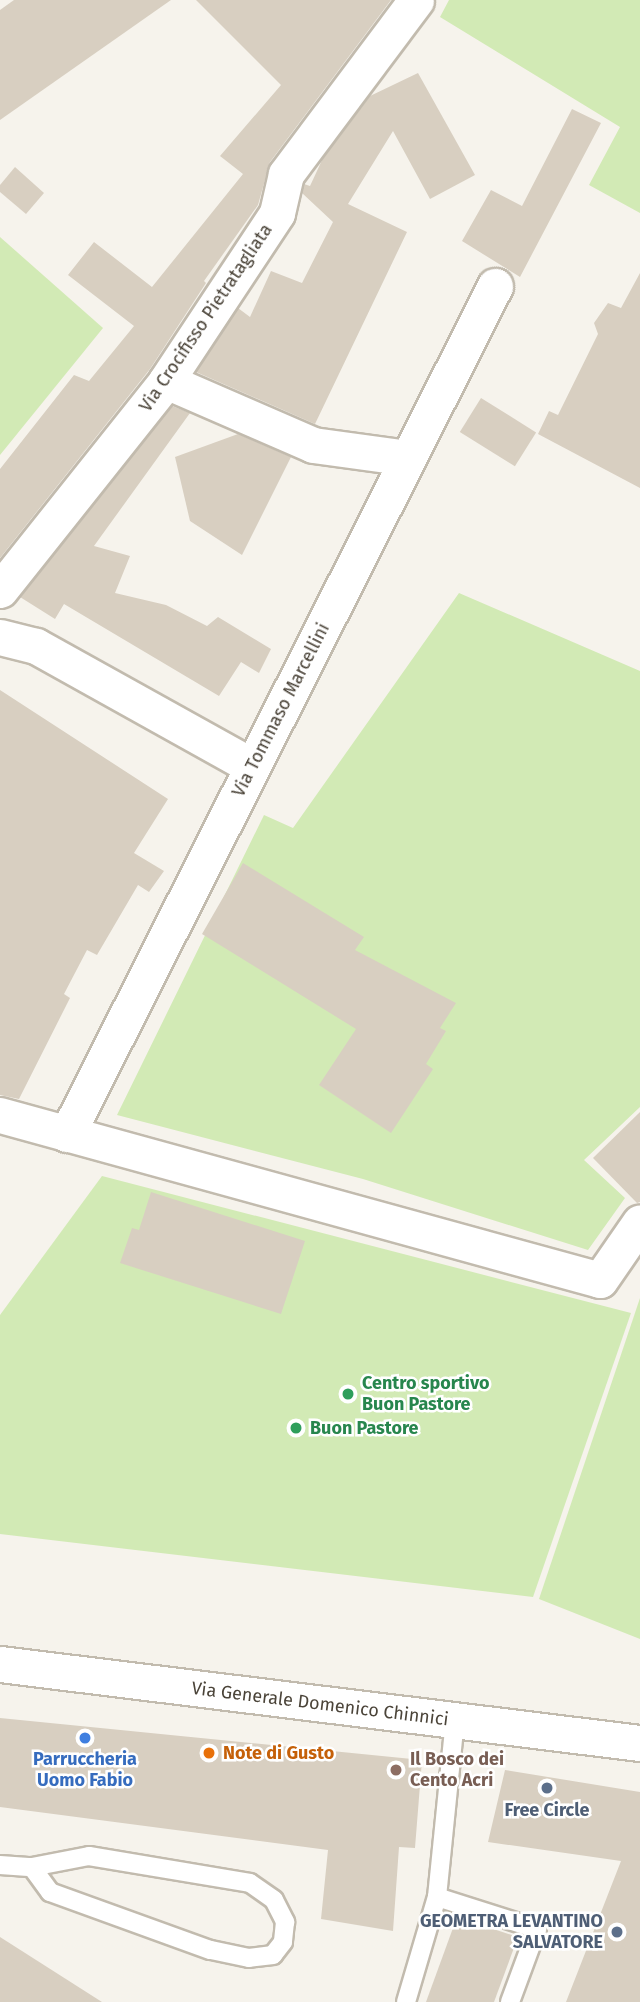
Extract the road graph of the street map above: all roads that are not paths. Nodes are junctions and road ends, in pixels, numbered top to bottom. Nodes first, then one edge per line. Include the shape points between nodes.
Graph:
1 (416, 0) edge
2 (495, 286) dead end
3 (166, 381) junction
4 (408, 458) junction
5 (0, 590) edge
6 (0, 637) edge
7 (252, 766) junction
8 (0, 1115) edge
9 (68, 1135) junction
10 (640, 1222) edge
11 (0, 1664) edge
12 (455, 1720) junction
13 (640, 1743) edge
14 (0, 1865) edge
15 (32, 1867) junction
16 (437, 1897) junction
17 (406, 2002) edge
18 (510, 2002) edge

1 - 3 street, Via Crocifisso Pietratagliata via 286,174 277,213
2 - 4 street, Via Tommaso Marcellini
3 - 4 street via 313,444
3 - 5 street, Via Crocifisso Pietratagliata
4 - 7 street, Via Tommaso Marcellini
6 - 7 street via 36,646
7 - 9 street, Via Tommaso Marcellini
8 - 9 street
9 - 10 street via 600,1280
11 - 12 street, Via Generale Domenico Chinnici
12 - 13 street, Via Generale Domenico Chinnici
12 - 16 lane
14 - 15 lane
15 - 15 lane via 89,1856 250,1883 274,1900 285,1922 283,1942 273,1955 249,1958 210,1950 50,1892
16 - 17 lane
16 - 18 lane via 537,1929

